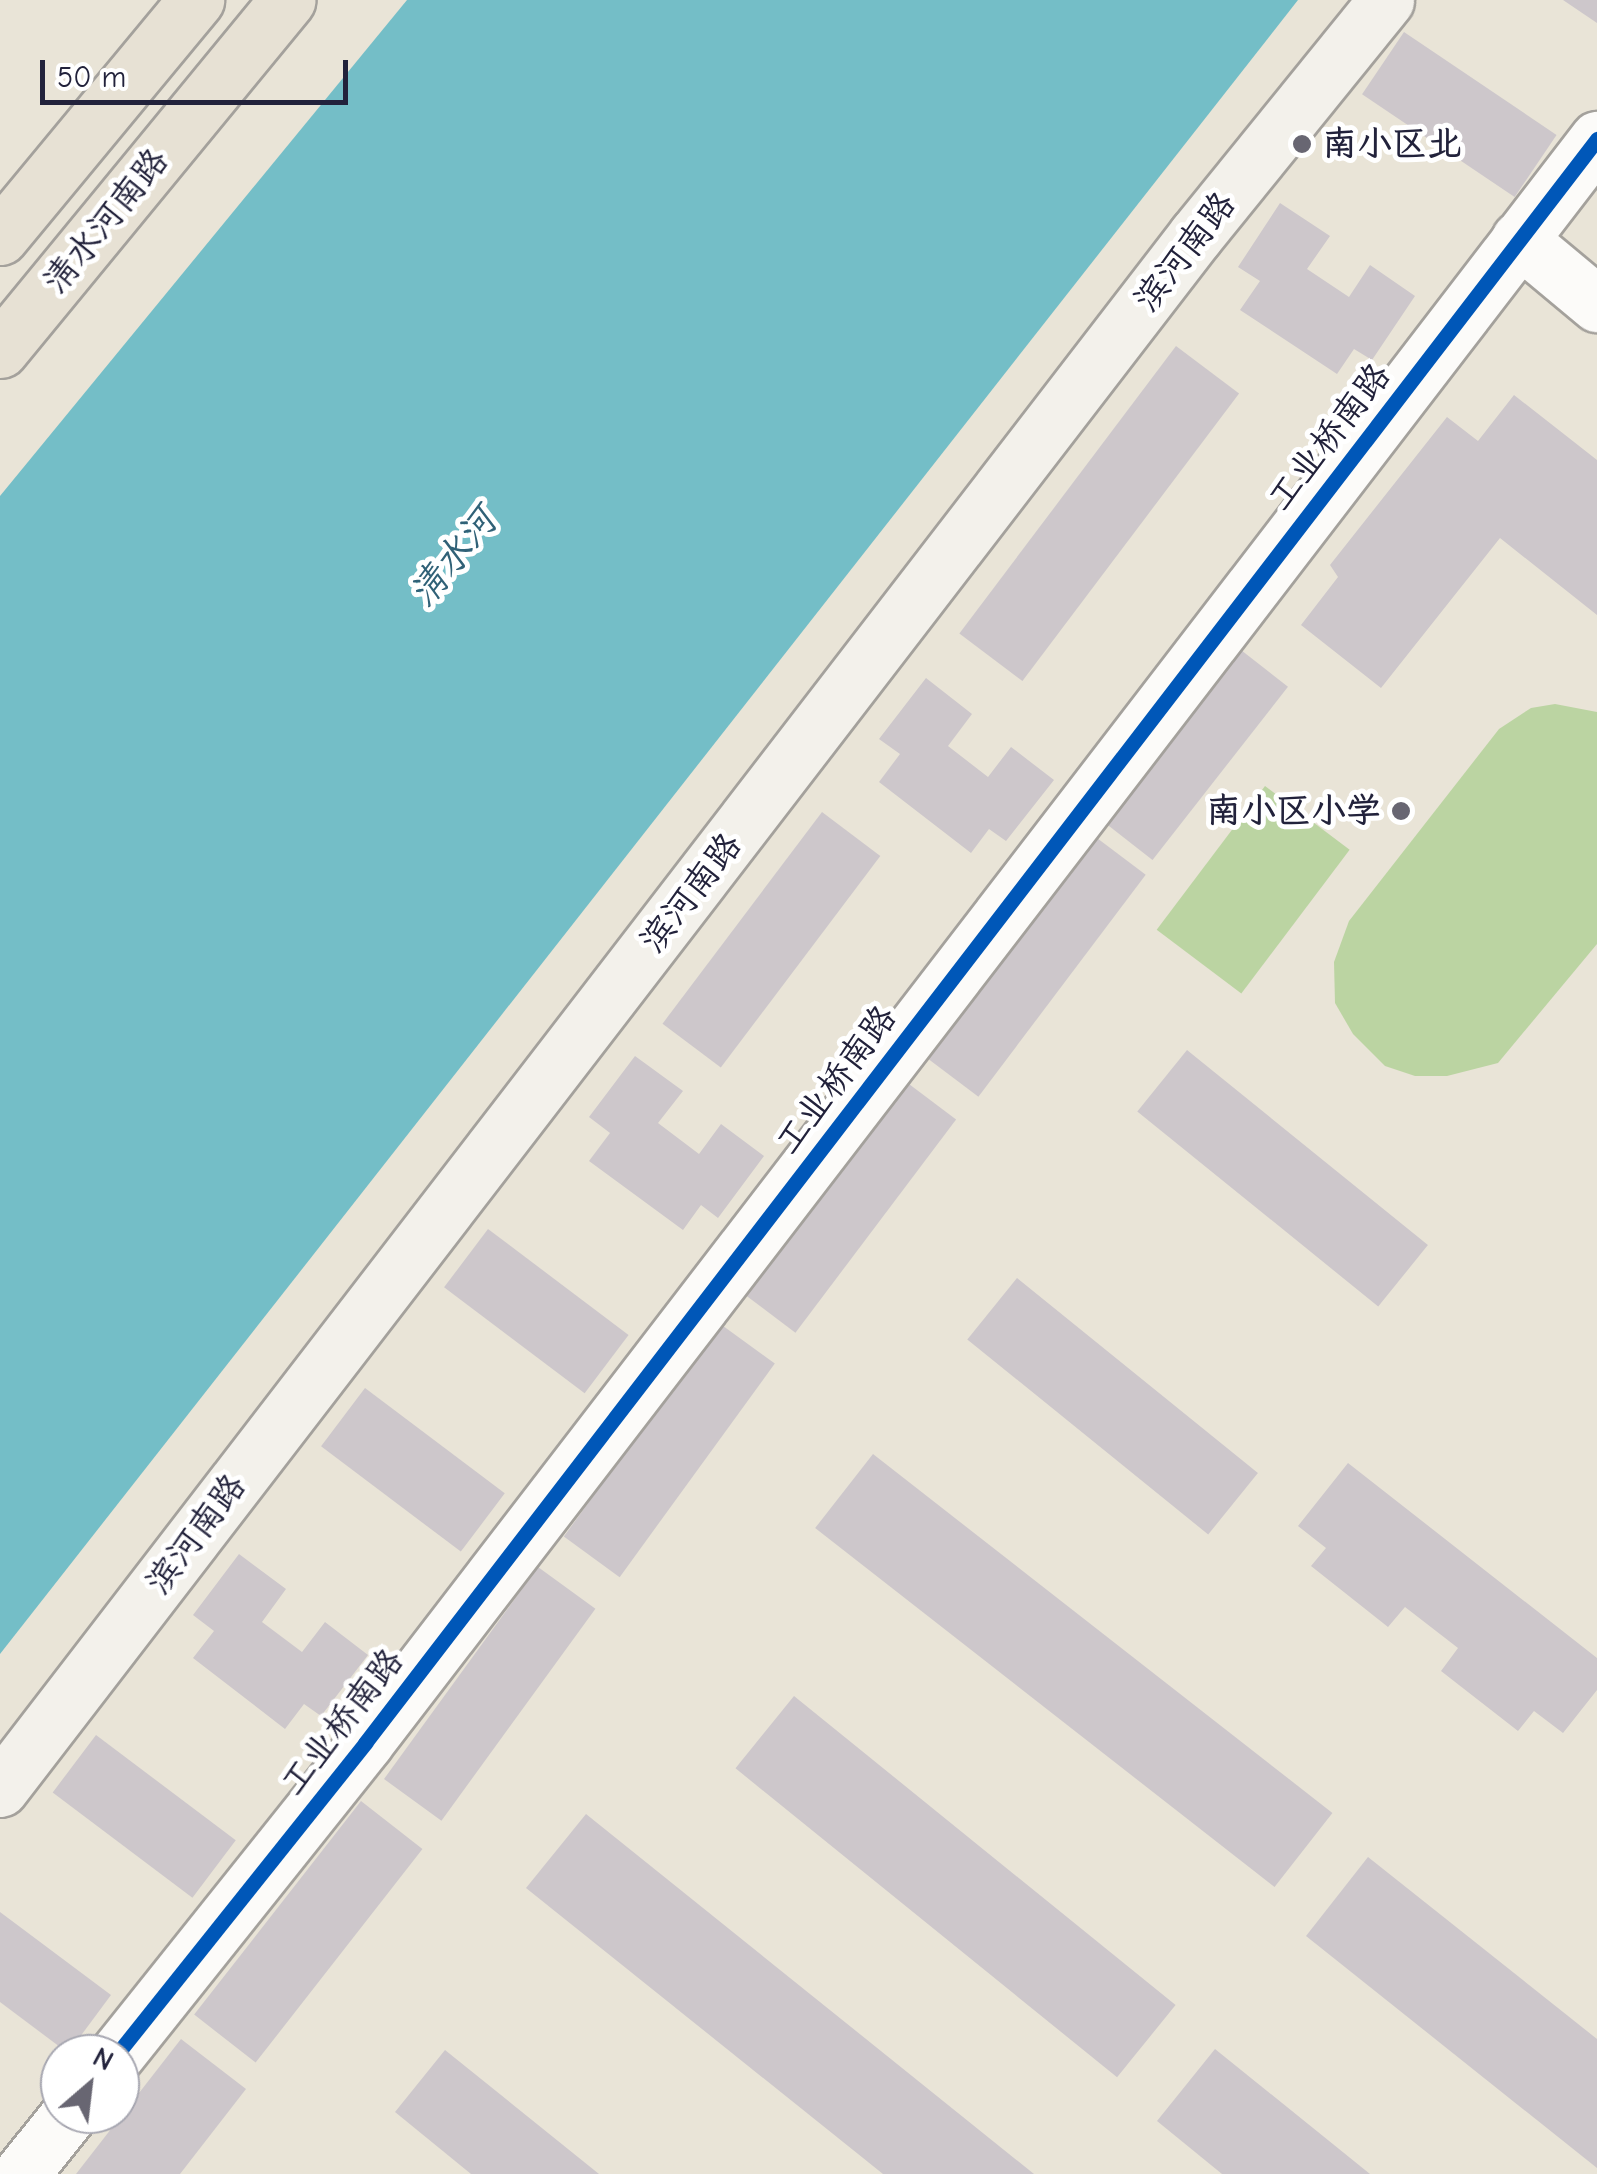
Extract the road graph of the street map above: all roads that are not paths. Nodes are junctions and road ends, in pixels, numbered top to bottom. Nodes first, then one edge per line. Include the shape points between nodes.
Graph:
1 (196, 0) edge
2 (288, 0) edge
3 (1356, 0) edge
4 (1386, 0) edge
5 (1597, 139) edge
6 (0, 237) edge
7 (1519, 240) junction
8 (1597, 304) edge
9 (0, 350) edge
10 (0, 1745) edge
11 (0, 1789) edge
12 (133, 2034) edge
13 (53, 2134) edge
14 (22, 2174) edge

1 - 6 main road, 清水河南路
2 - 9 main road, 清水河南路
3 - 10 main road, 滨河南路 via 1161,236
4 - 11 main road, 滨河南路 via 1196,236
5 - 7 street, 工业桥南路
7 - 8 street
7 - 12 street, 工业桥南路 via 365,1743
13 - 14 street

